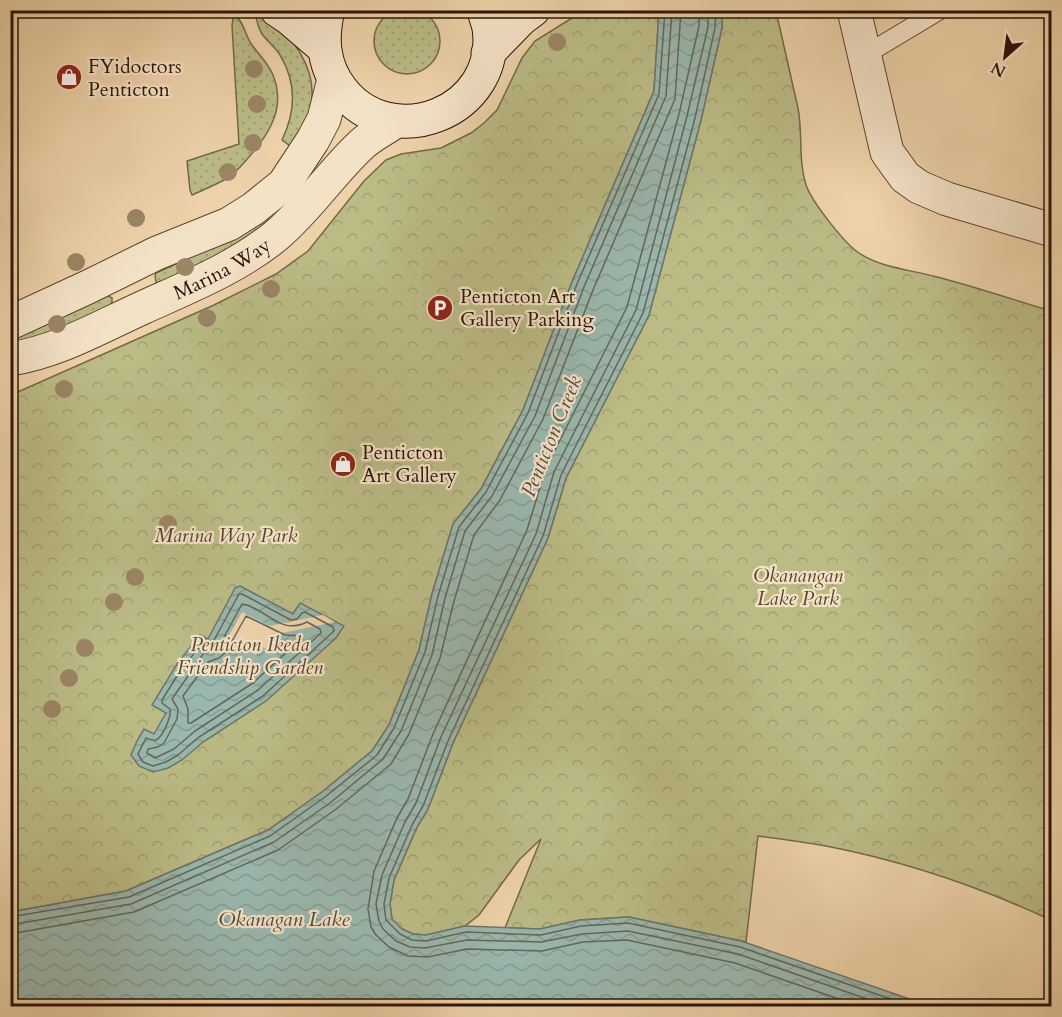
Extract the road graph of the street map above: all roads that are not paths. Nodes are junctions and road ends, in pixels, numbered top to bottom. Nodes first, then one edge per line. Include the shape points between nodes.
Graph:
1 (277, 10) edge
2 (328, 10) edge
3 (484, 10) edge
4 (533, 10) edge
5 (854, 10) edge
6 (940, 10) edge
7 (324, 48) junction
8 (488, 53) junction
9 (865, 55) junction
10 (334, 79) junction
11 (396, 121) junction
12 (1052, 230) edge
13 (10, 322) edge
14 (10, 359) edge

1 - 7 street
2 - 7 street
3 - 8 street via 489,29
4 - 8 street
5 - 9 street
6 - 9 lane
7 - 10 street
8 - 11 street via 475,86 463,100 448,111 423,120
9 - 12 street via 887,152 905,177 947,199
10 - 11 street via 357,105 371,114
10 - 13 street, Marina Way via 324,118 313,140 284,183 253,209 229,224
11 - 14 street, Marina Way via 364,142 309,204 258,249 69,342

